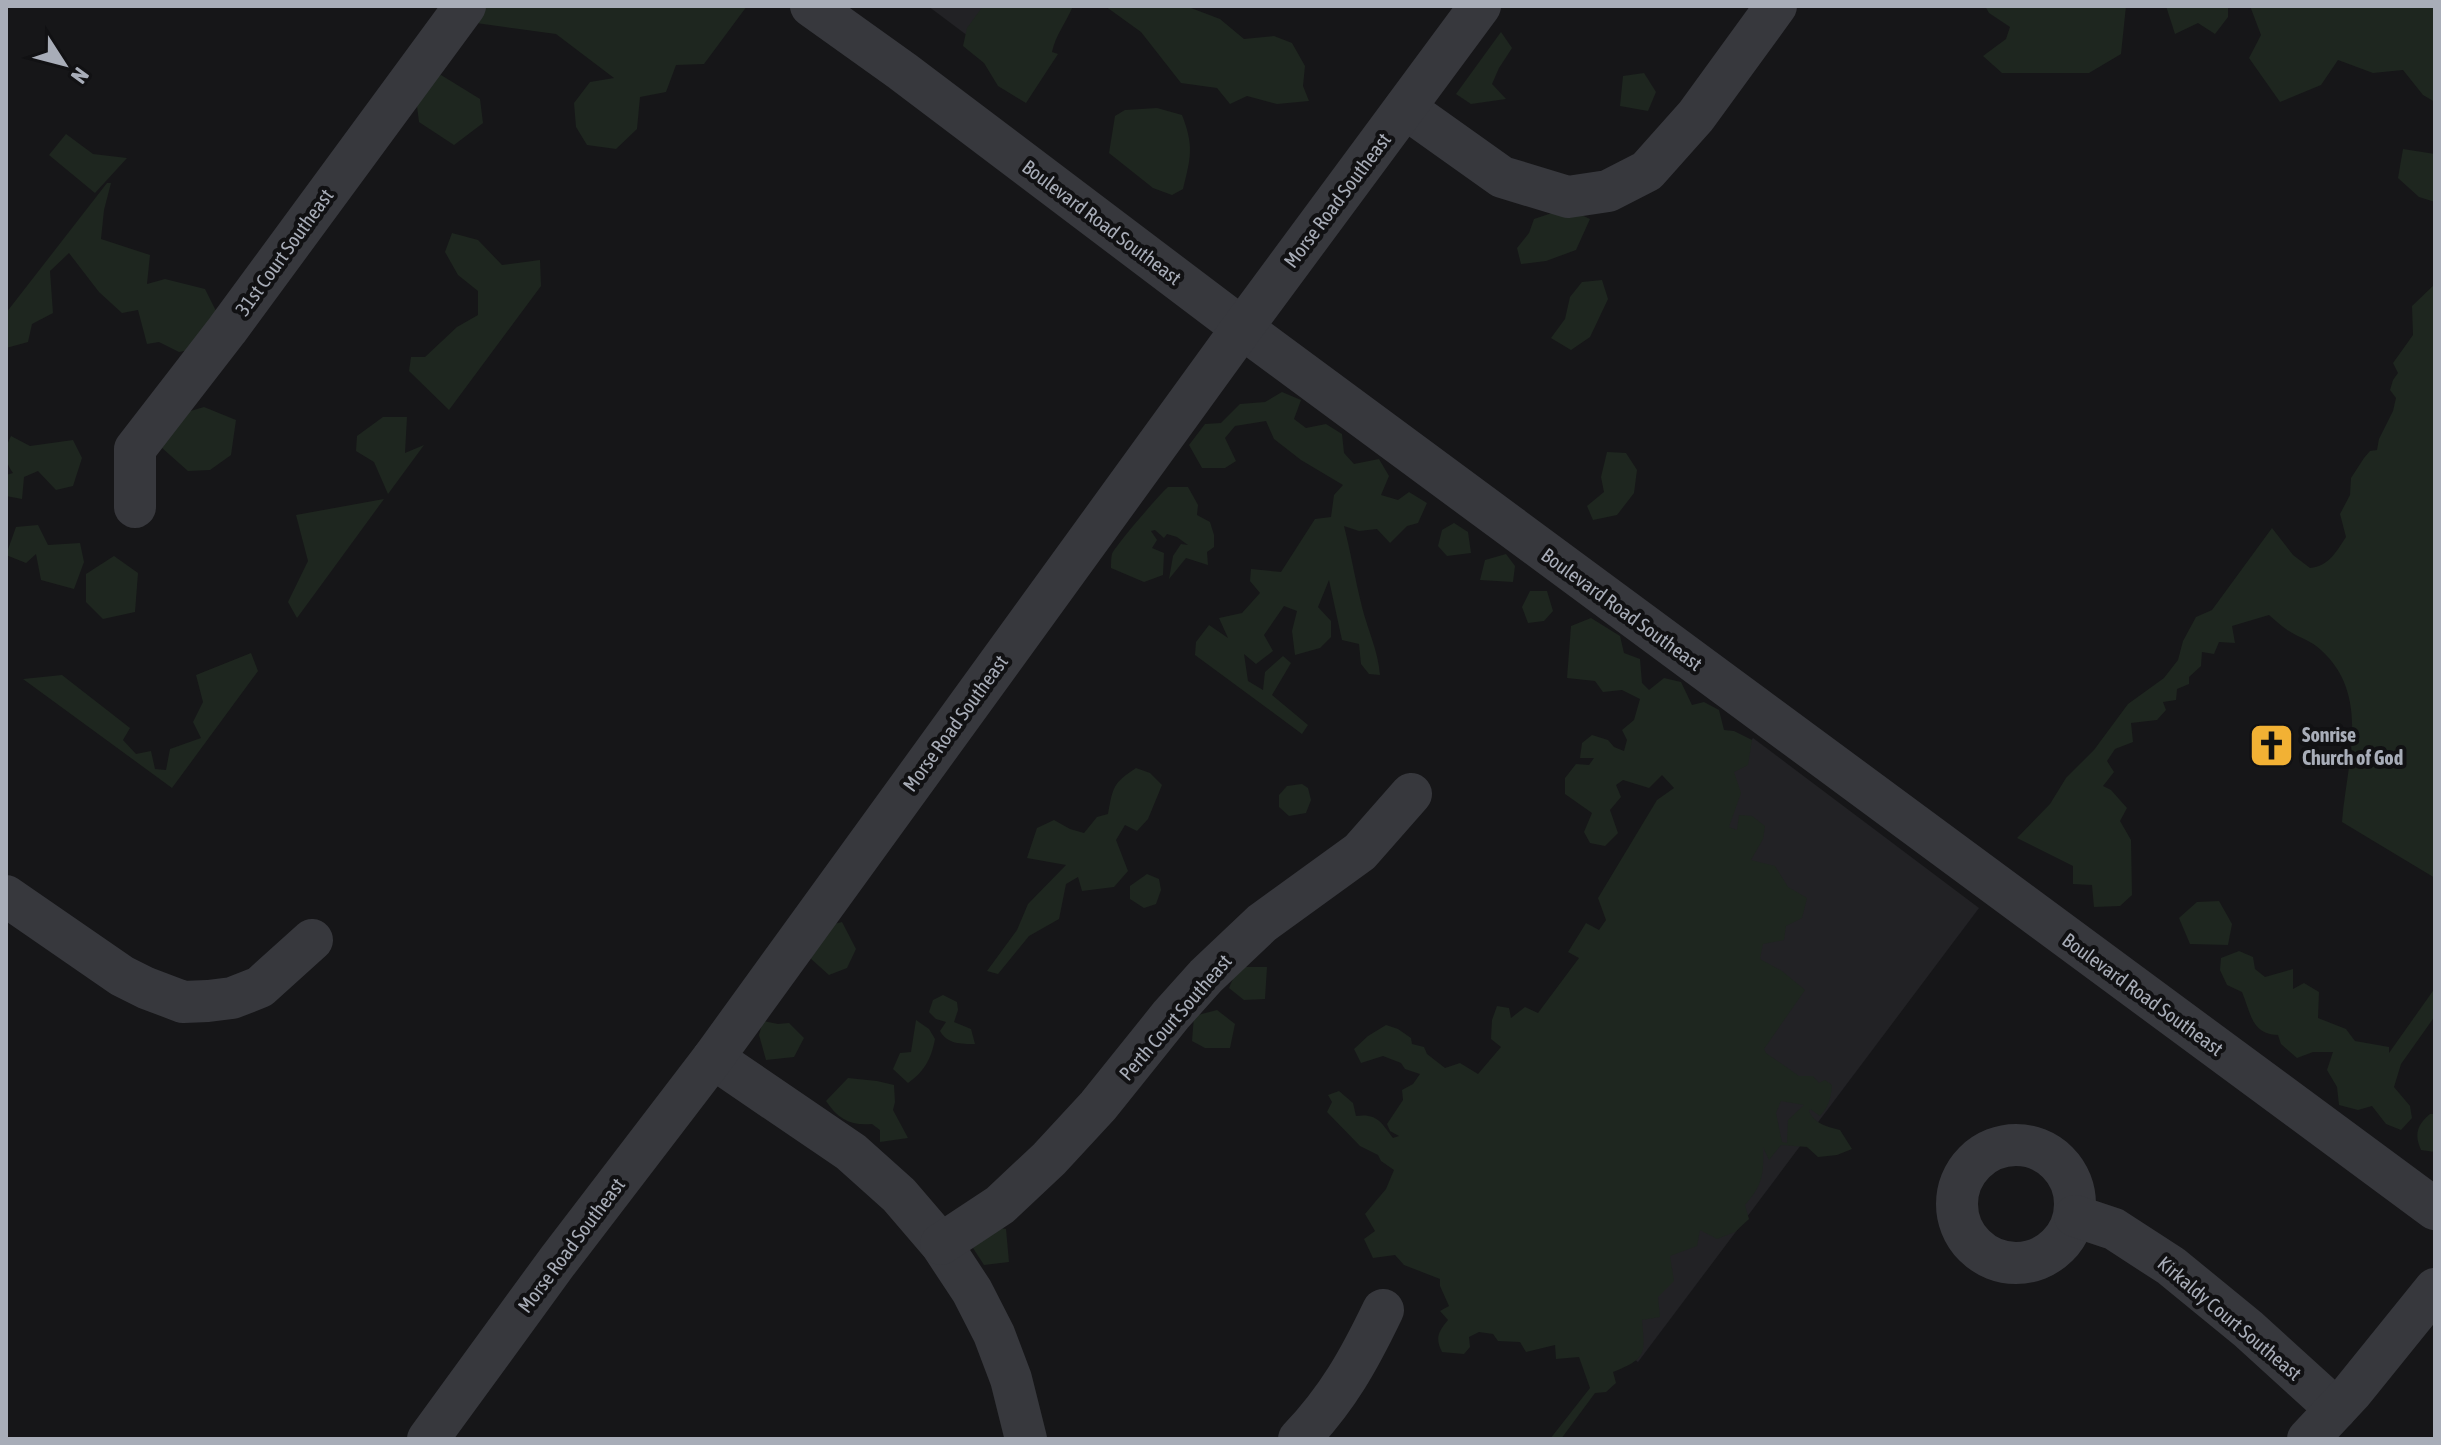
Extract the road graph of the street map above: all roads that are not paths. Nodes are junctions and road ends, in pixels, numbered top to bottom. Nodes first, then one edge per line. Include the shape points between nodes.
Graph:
1 (465, 6) edge
2 (811, 6) edge
3 (1480, 6) edge
4 (1776, 6) edge
5 (1405, 108) junction
6 (1242, 328) junction
7 (135, 507) dead end
8 (1411, 794) dead end
9 (6, 896) edge
10 (312, 940) dead end
11 (713, 1058) junction
12 (2435, 1209) edge
13 (2075, 1216) dead end
14 (941, 1244) junction
15 (2435, 1289) edge
16 (1383, 1310) dead end
17 (2336, 1409) junction
18 (428, 1439) edge
19 (1026, 1439) edge
20 (1299, 1439) edge
21 (2308, 1439) edge

1 - 7 street, 31st Court Southeast via 135,449
2 - 6 street, Boulevard Road Southeast
3 - 5 street, Morse Road Southeast
4 - 5 street via 1696,116 1647,171 1608,191 1568,197 1502,177
5 - 6 street, Morse Road Southeast
6 - 11 street, Morse Road Southeast
6 - 12 street, Boulevard Road Southeast
8 - 14 street, Perth Court Southeast via 1360,852 1262,923 1206,976 1049,1159 1000,1205
9 - 10 street via 122,976 183,1002 232,998 260,987
11 - 14 street via 851,1152 899,1195
11 - 18 street, Morse Road Southeast
13 - 17 street, Kirkaldy Court Southeast via 2114,1229 2171,1266
14 - 19 street via 994,1334
15 - 17 street
16 - 20 street via 1357,1364
17 - 21 street

